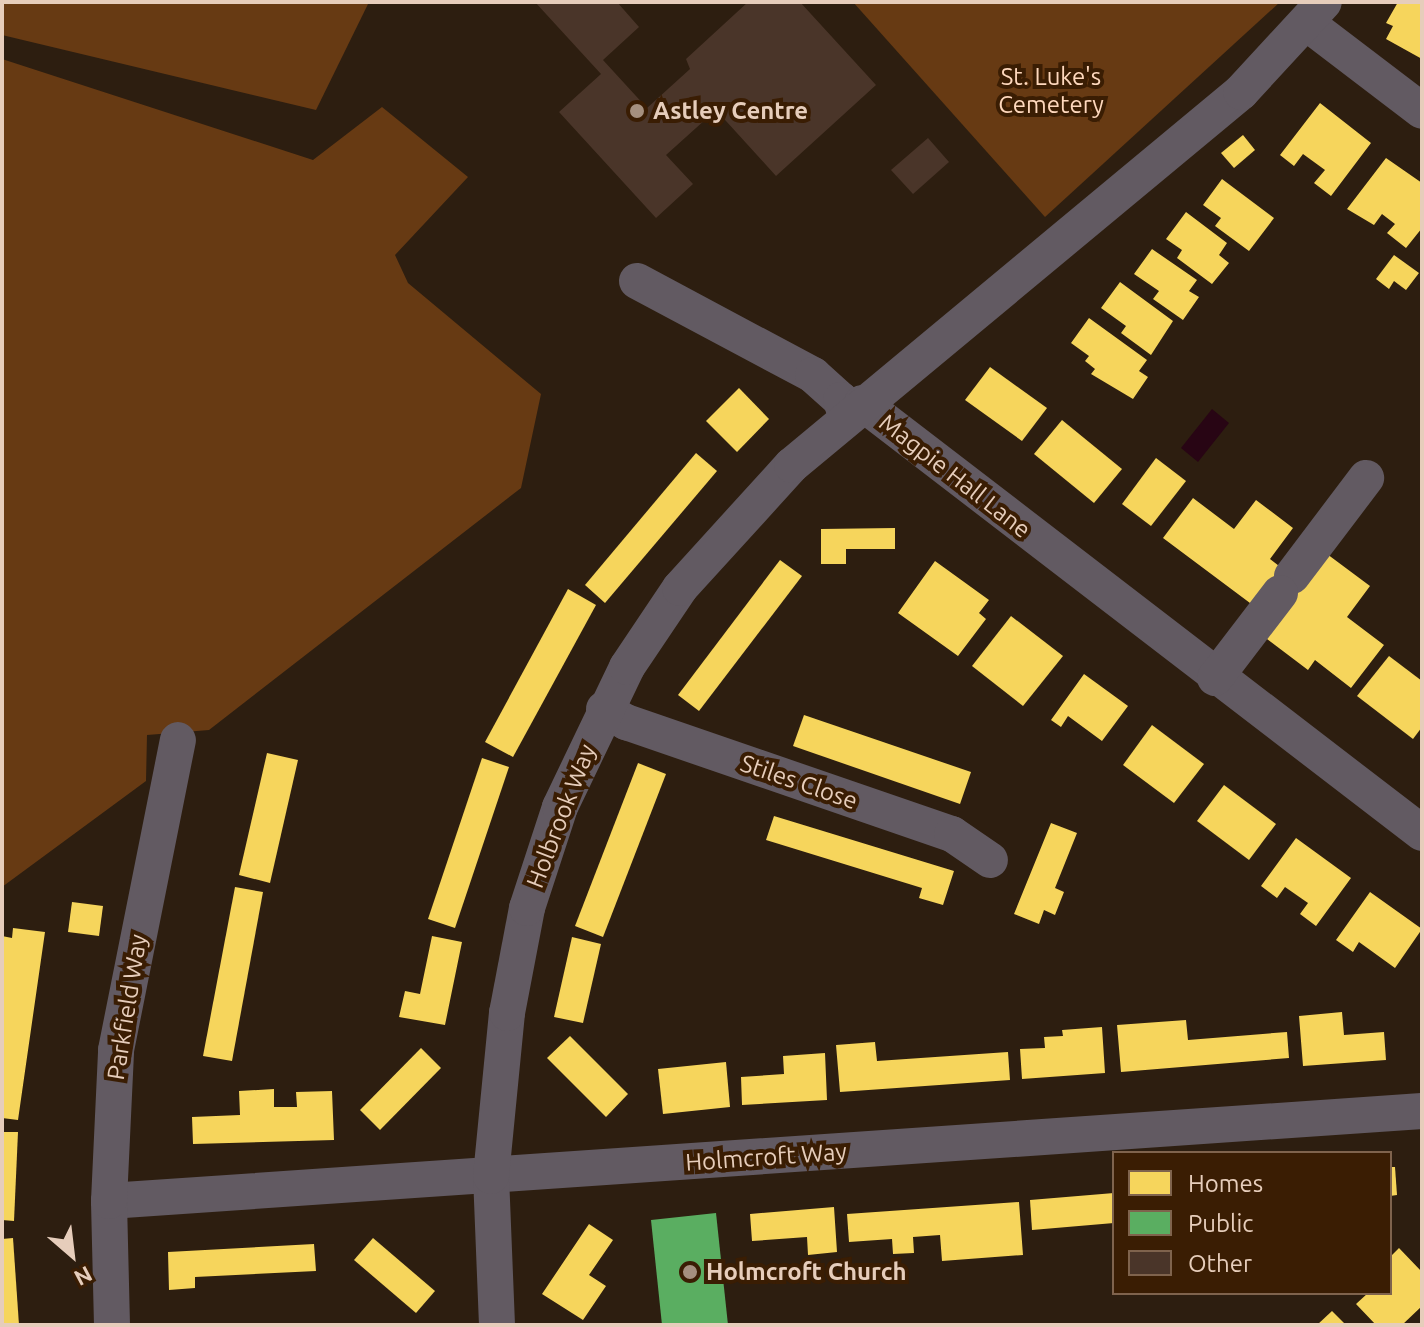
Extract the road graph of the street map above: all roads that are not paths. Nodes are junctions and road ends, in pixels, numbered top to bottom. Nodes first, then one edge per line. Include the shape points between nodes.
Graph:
1 (1316, 13) edge
2 (1422, 111) edge
3 (637, 281) dead end
4 (854, 410) junction
5 (1366, 478) dead end
6 (1215, 678) junction
7 (604, 709) junction
8 (178, 740) dead end
9 (1422, 833) edge
10 (990, 860) dead end
11 (1422, 1111) edge
12 (491, 1176) junction
13 (109, 1201) junction
14 (112, 1325) edge
15 (497, 1325) edge

1 - 2 street
1 - 4 street, Magpie Hall Lane via 1241,92
3 - 4 street, Magpie Hall Lane via 813,375
4 - 6 street, Magpie Hall Lane
4 - 7 street, Holbrook Way via 792,465 680,588
5 - 6 street
6 - 9 street, Magpie Hall Lane
7 - 10 street, Stiles Close via 626,722 952,834
7 - 12 street, Holbrook Way via 560,807 527,908 507,1013
8 - 13 street, Parkfield Way via 116,1050
11 - 12 street, Holmcroft Way
12 - 13 street, Holmcroft Way
12 - 15 street, Holbrook Way
13 - 14 street, Parkfield Way

